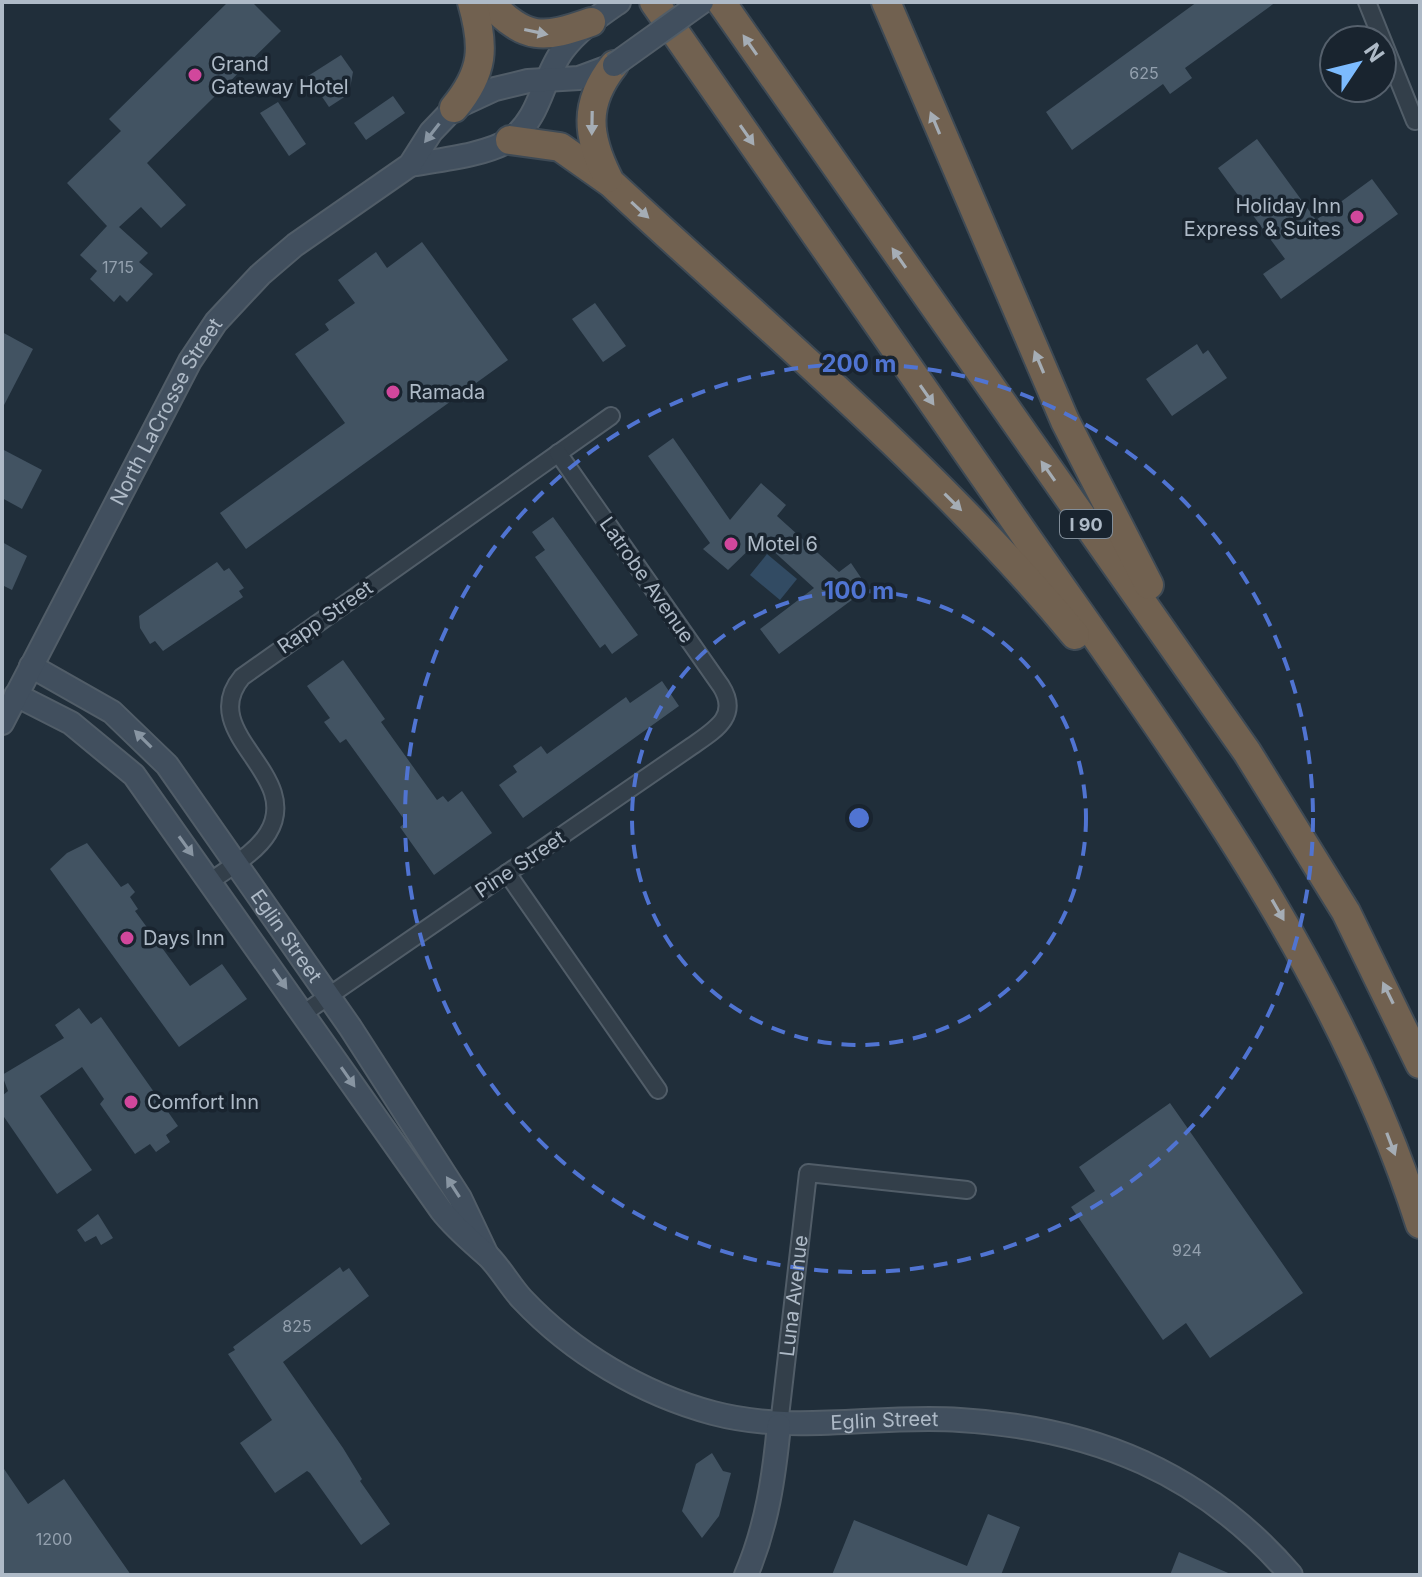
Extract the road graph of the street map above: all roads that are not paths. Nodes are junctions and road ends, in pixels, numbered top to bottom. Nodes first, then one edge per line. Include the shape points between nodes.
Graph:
1 (472, 2) edge
2 (489, 2) edge
3 (619, 2) edge
4 (654, 2) edge
5 (702, 2) edge
6 (721, 2) edge
7 (886, 2) edge
8 (1367, 2) edge
9 (591, 22) junction
10 (614, 65) junction
11 (550, 80) junction
12 (454, 108) junction
13 (1415, 121) dead end
14 (510, 140) junction
15 (410, 165) junction
16 (611, 183) junction
17 (611, 416) dead end
18 (558, 453) junction
19 (31, 666) junction
20 (16, 695) junction
21 (730, 709) joint
22 (2, 723) edge
23 (1247, 752) junction
24 (1237, 844) junction
25 (236, 863) junction
26 (507, 873) junction
27 (211, 881) junction
28 (329, 995) junction
29 (304, 1013) junction
30 (1420, 1064) edge
31 (658, 1090) dead end
32 (967, 1190) dead end
33 (1420, 1224) edge
34 (488, 1256) junction
35 (779, 1425) junction
36 (746, 1575) edge
37 (1291, 1575) edge

1 - 12 highway via 480,66 474,85
2 -> 9 highway via 527,32 553,35
3 - 9 street
4 -> 24 highway, I 90
5 - 10 street, North LaCrosse Street, bridge
23 -> 6 highway, I 90
23 -> 7 highway via 1133,557 1065,421
8 - 13 street
9 - 11 street via 562,51
10 - 11 street, North LaCrosse Street via 579,78
10 -> 16 highway via 601,81 591,115 593,147
11 - 12 street, North LaCrosse Street via 495,89
11 - 14 street via 534,113
12 -> 15 street, North LaCrosse Street
14 - 15 street, North LaCrosse Street
14 - 16 highway via 560,147
15 - 19 street, North LaCrosse Street via 276,260 216,322 166,404
16 -> 24 highway via 997,546 1087,650
17 - 18 street, Rapp Street
18 - 21 street, Latrobe Avenue via 721,686
18 - 25 street, Rapp Street via 260,663 235,686 229,705 232,725 266,774 275,804 268,832
19 - 20 street, North LaCrosse Street
25 -> 19 street, Eglin Street via 142,737 112,712
20 - 22 street, North LaCrosse Street
20 -> 27 street, Eglin Street via 71,723 119,759
21 - 26 street, Pine Street via 714,730
30 -> 23 highway, I 90 via 1346,912
24 -> 33 highway, I 90 via 1339,1023
25 - 27 street, Rapp Street
25 - 28 street, Eglin Street
26 - 28 street, Pine Street
26 - 31 street
27 -> 29 street, Eglin Street
28 - 29 street, Pine Street
34 -> 28 street, Eglin Street via 460,1198
29 -> 34 street, Eglin Street via 441,1210
32 - 35 street, Luna Avenue via 808,1173
34 - 35 street, Eglin Street via 544,1320 615,1372 687,1405
35 - 36 street, Luna Avenue via 772,1490
35 - 37 street, Eglin Street via 960,1419 1107,1446 1214,1500

